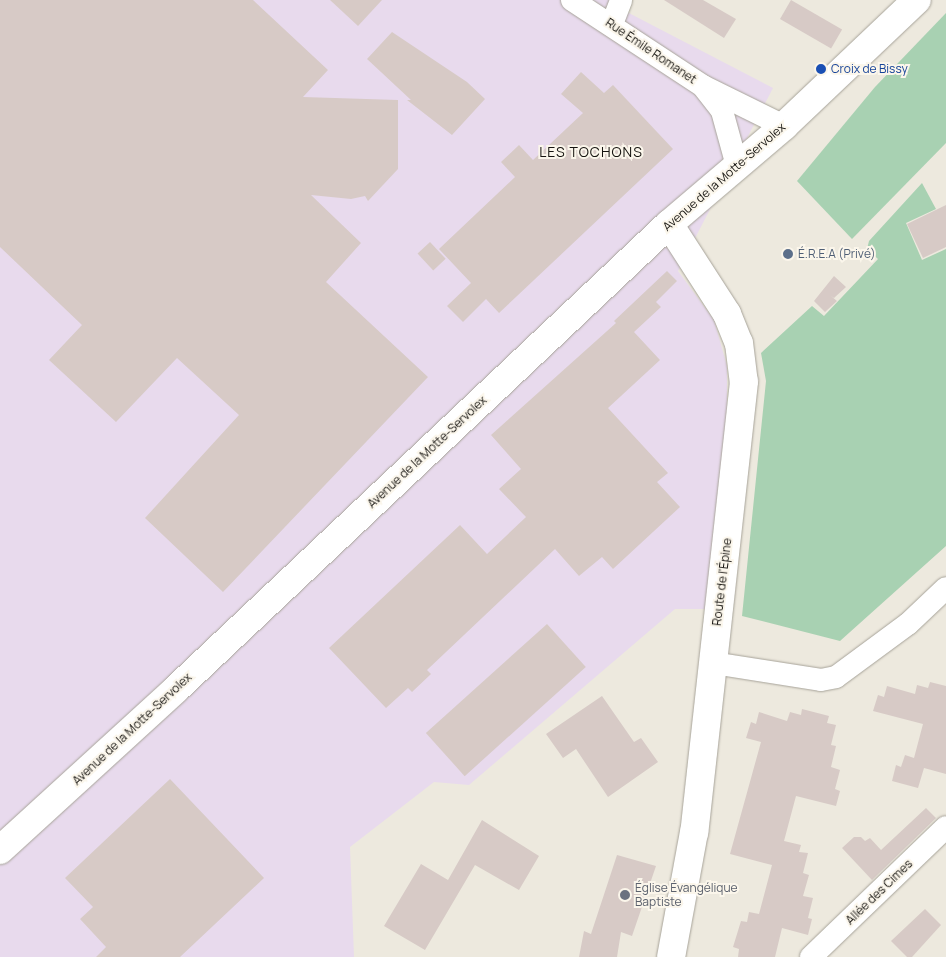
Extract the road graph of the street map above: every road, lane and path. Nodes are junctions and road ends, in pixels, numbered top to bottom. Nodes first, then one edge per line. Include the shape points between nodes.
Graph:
1 (572, 0) edge
2 (621, 0) edge
3 (900, 0) edge
4 (917, 0) edge
5 (612, 24) junction
6 (856, 57) junction
7 (703, 86) junction
8 (784, 126) junction
9 (737, 166) junction
10 (669, 224) junction
11 (946, 588) edge
12 (713, 663) junction
13 (946, 827) edge
14 (0, 850) edge
15 (671, 957) edge
16 (811, 957) edge

1 - 5 street, Rue Émile Romanet
2 - 5 street
3 - 6 main road, Avenue de la Motte-Servolex
4 - 6 main road, Avenue de la Motte-Servolex
5 - 7 street, Rue Émile Romanet
6 - 8 main road, Avenue de la Motte-Servolex
7 - 8 street, Rue Émile Romanet
7 - 9 street, Rue Émile Romanet via 722,111
8 - 9 main road, Avenue de la Motte-Servolex
9 - 10 main road, Avenue de la Motte-Servolex
10 - 12 main road, Route de l'Épine via 727,314 742,362 741,416
10 - 14 main road, Avenue de la Motte-Servolex via 175,690
11 - 12 street via 908,624 836,677 821,680
12 - 15 main road, Route de l'Épine via 694,832
13 - 16 street, Allée des Cimes

